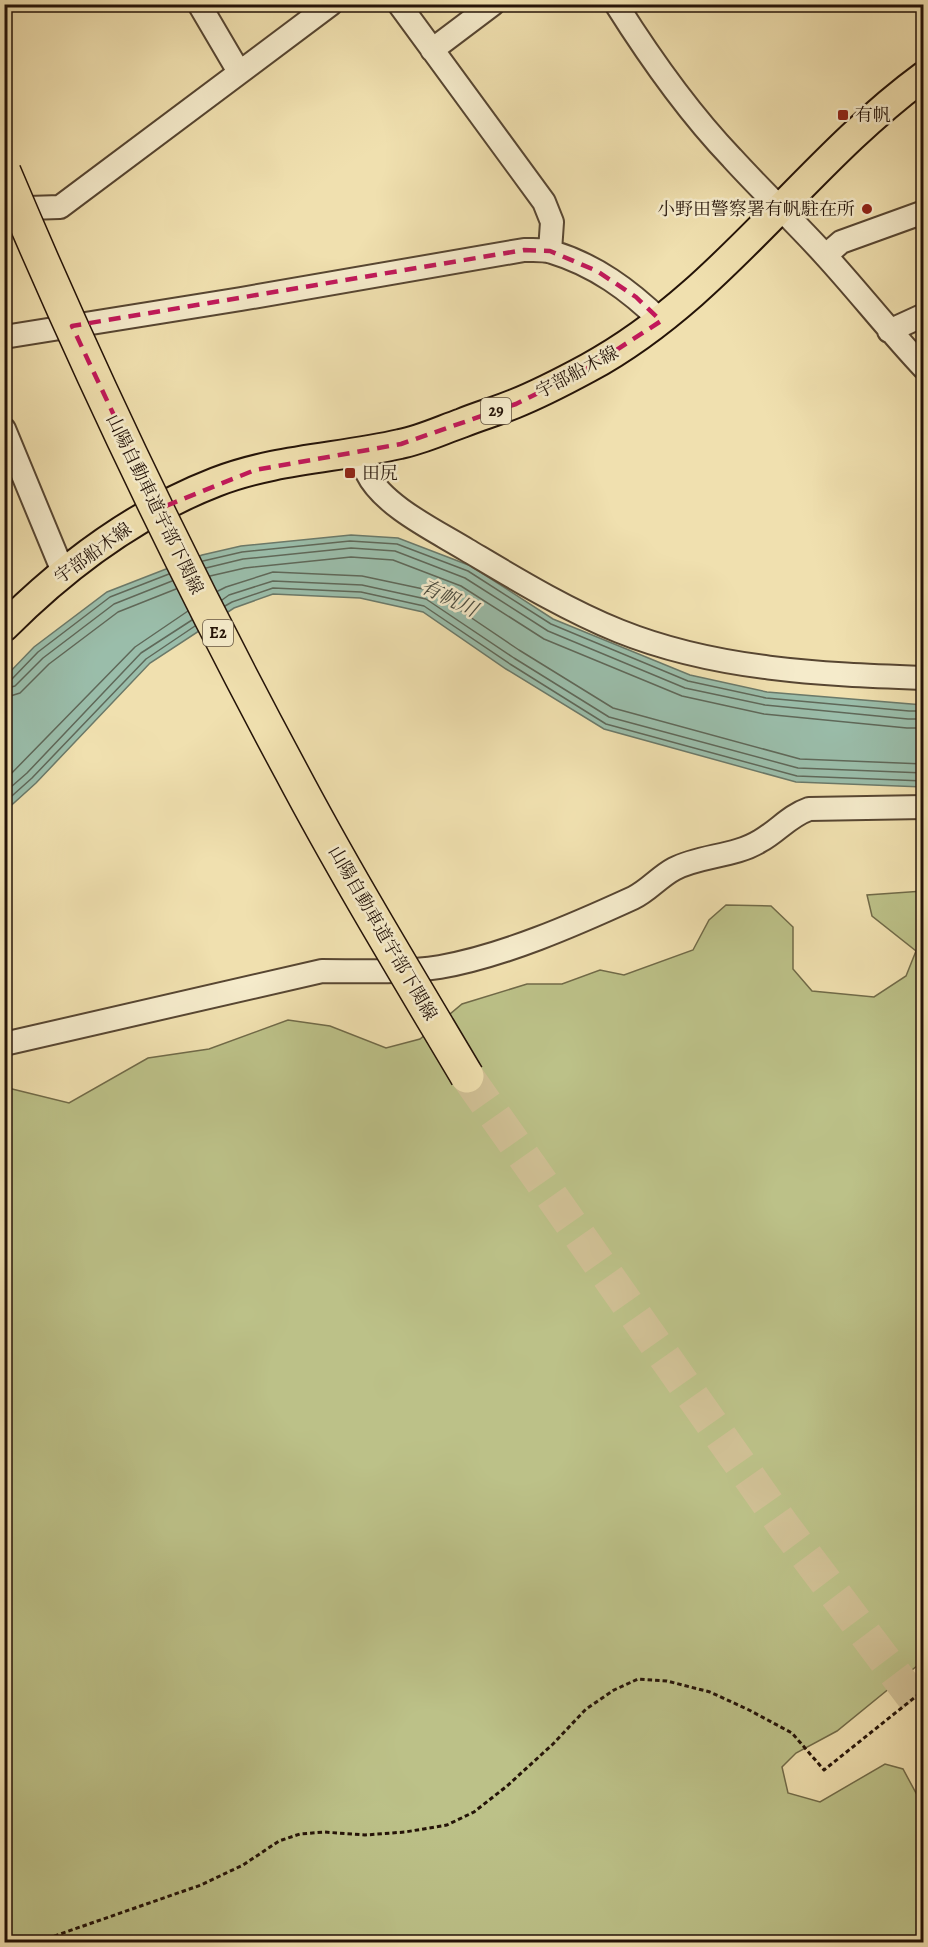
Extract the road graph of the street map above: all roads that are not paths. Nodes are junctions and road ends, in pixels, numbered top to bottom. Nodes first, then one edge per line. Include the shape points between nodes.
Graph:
1 (199, 4) edge
2 (331, 4) edge
3 (399, 4) edge
4 (493, 4) edge
5 (616, 4) edge
6 (432, 50) junction
7 (239, 72) junction
8 (924, 76) edge
9 (4, 172) edge
10 (781, 208) junction
11 (924, 212) edge
12 (4, 213) edge
13 (550, 251) junction
14 (826, 255) junction
15 (924, 315) edge
16 (661, 321) junction
17 (889, 331) junction
18 (4, 337) edge
19 (924, 368) edge
20 (4, 429) edge
21 (361, 451) junction
22 (64, 574) junction
23 (4, 627) edge
24 (924, 678) edge
25 (924, 807) edge
26 (4, 1044) edge
27 (467, 1076) tunnel mouth

1 - 7 street
2 - 7 street
3 - 6 street
4 - 6 street
5 - 10 street via 687,105 731,158
6 - 13 street via 544,202 552,222
7 - 12 street via 60,207
8 - 10 main road, 宇部船木線 / 29 via 881,110
9 - 27 highway, 山陽自動車道宇部下関線 / E2, bridge via 114,420 220,636 303,794
10 - 14 street
10 - 16 main road, 宇部船木線 / 29
11 - 14 street via 841,242
13 - 16 street via 618,283
13 - 18 street via 524,250 476,257
14 - 17 street
15 - 17 street
16 - 21 main road, 宇部船木線 / 29 via 618,351 516,404 401,444
17 - 19 street
20 - 22 street
21 - 22 main road, 宇部船木線 / 29 via 255,470 218,481 125,528
21 - 24 street via 367,473 386,497 410,514 564,606 620,631 679,651 737,664 834,675
22 - 23 main road, 宇部船木線 / 29
25 - 26 street via 809,809 760,841 674,870 635,897 565,928 440,967 322,971

